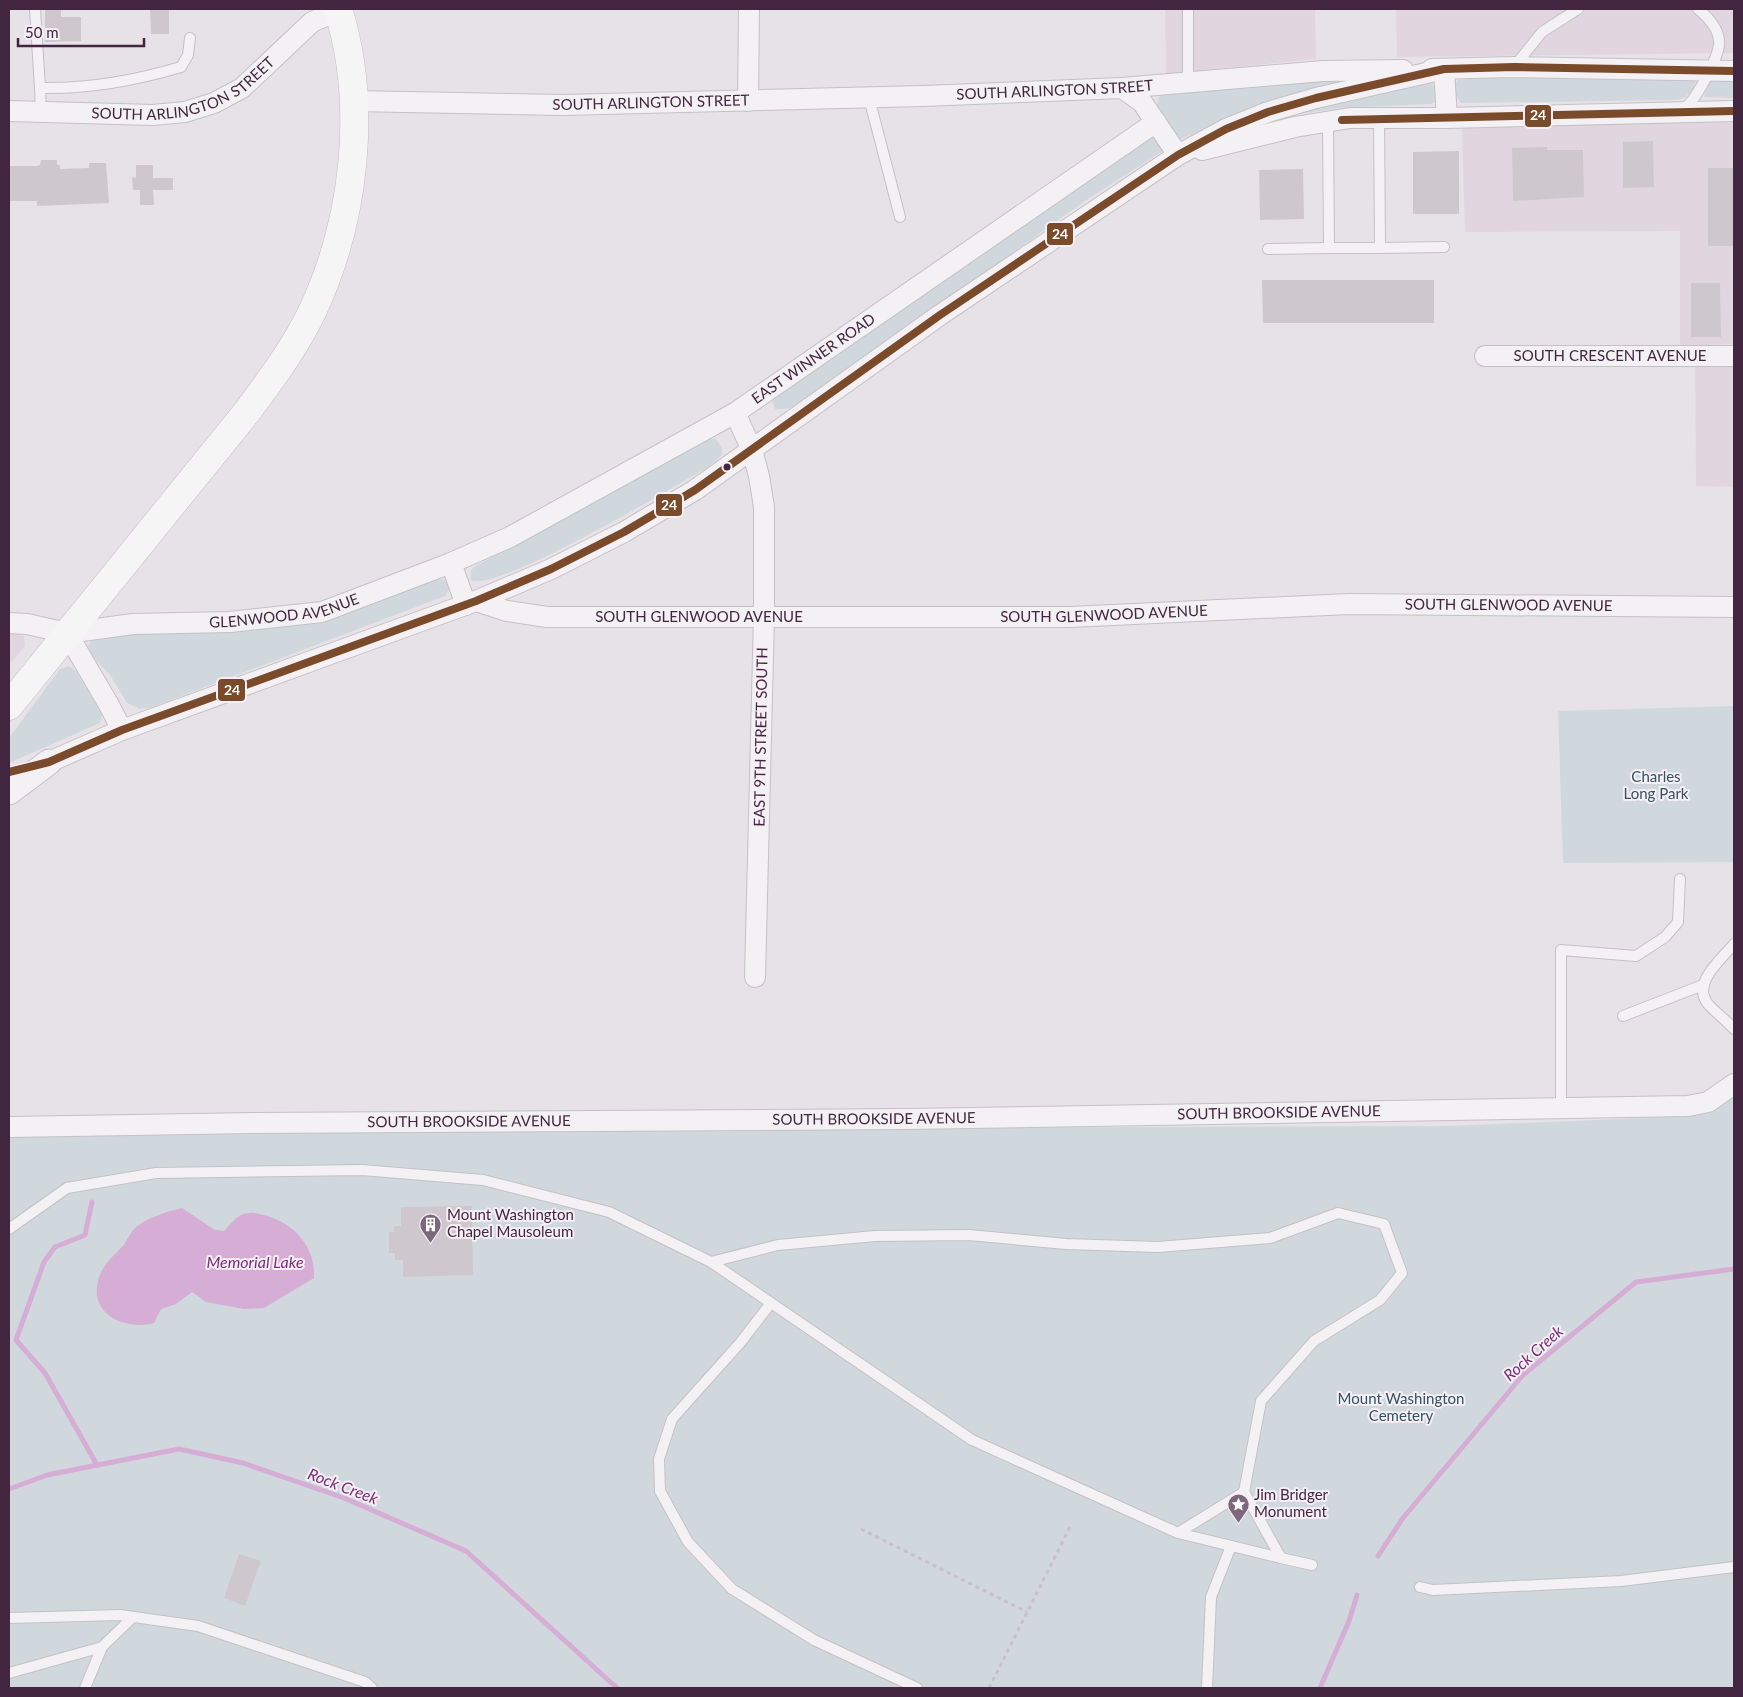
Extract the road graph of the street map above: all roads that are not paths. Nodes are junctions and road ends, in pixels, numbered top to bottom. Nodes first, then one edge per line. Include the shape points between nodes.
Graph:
1 (35, 9) edge
2 (339, 9) edge
3 (749, 9) edge
4 (1188, 9) edge
5 (1578, 9) edge
6 (1698, 9) edge
7 (190, 38) dead end
8 (1514, 67) junction
9 (1444, 69) junction
10 (1709, 69) junction
11 (1734, 71) edge
12 (1188, 82) junction
13 (40, 88) junction
14 (1122, 88) junction
15 (869, 98) junction
16 (364, 100) junction
17 (748, 101) junction
18 (9, 111) edge
19 (1734, 111) edge
20 (41, 112) junction
21 (1675, 113) junction
22 (1379, 118) junction
23 (1447, 118) junction
24 (1156, 122) junction
25 (1328, 122) junction
26 (1178, 155) junction
27 (900, 217) dead end
28 (1444, 247) dead end
29 (1329, 248) junction
30 (1380, 248) junction
31 (1268, 249) dead end
32 (1485, 356) dead end
33 (1734, 356) edge
34 (735, 413) junction
35 (752, 450) junction
36 (451, 563) junction
37 (471, 603) junction
38 (1734, 607) edge
39 (764, 616) junction
40 (9, 623) edge
41 (67, 633) junction
42 (9, 706) edge
43 (122, 730) junction
44 (50, 762) junction
45 (9, 772) edge
46 (9, 792) edge
47 (1680, 878) dead end
48 (1734, 944) edge
49 (755, 977) dead end
50 (1703, 985) junction
51 (1624, 1016) dead end
52 (1734, 1029) edge
53 (1734, 1084) edge
54 (1561, 1109) junction
55 (9, 1127) edge
56 (9, 1230) edge
57 (711, 1262) junction
58 (771, 1303) junction
59 (1244, 1492) junction
60 (1178, 1533) junction
61 (1231, 1546) junction
62 (1281, 1558) junction
63 (1312, 1565) dead end
64 (1731, 1570) edge
65 (1420, 1587) dead end
66 (132, 1617) junction
67 (9, 1618) edge
68 (102, 1647) junction
69 (9, 1673) edge
70 (84, 1688) edge
71 (372, 1688) edge
72 (917, 1688) edge
73 (1208, 1688) edge

1 - 13 lane
2 - 16 main road
2 - 20 street, SOUTH ARLINGTON STREET via 312,22 242,88 214,103 184,112 153,114
3 - 17 street
4 - 12 lane
5 - 8 lane via 1542,32
6 - 10 lane via 1712,24 1719,40 1718,52
7 - 13 lane via 188,55 181,68 106,85
8 - 9 street, SOUTH ARLINGTON STREET
8 - 10 street, SOUTH ARLINGTON STREET
9 - 12 street, SOUTH ARLINGTON STREET via 1323,71
9 - 23 street
9 - 26 street via 1268,112 1226,129
10 - 11 street, SOUTH ARLINGTON STREET
10 - 21 lane via 1689,106
12 - 14 street, SOUTH ARLINGTON STREET
13 - 20 lane
14 - 15 street, SOUTH ARLINGTON STREET
14 - 24 street via 1142,102
15 - 17 street, SOUTH ARLINGTON STREET
15 - 27 lane
16 - 17 street, SOUTH ARLINGTON STREET via 563,105
16 - 41 main road via 341,225 324,281 298,337 246,413
18 - 20 street, SOUTH ARLINGTON STREET
19 - 21 street
21 - 23 street
22 - 23 street
22 - 25 street
22 - 30 lane
24 - 26 street
24 - 34 street, EAST WINNER ROAD
25 - 26 street
25 - 29 lane
26 - 35 street via 940,315
28 - 30 lane
29 - 30 lane
29 - 31 lane
32 - 33 street, SOUTH CRESCENT AVENUE
34 - 35 street, EAST 9TH STREET SOUTH
34 - 36 street, EAST WINNER ROAD via 510,537
35 - 37 street via 695,490 624,532
35 - 39 street, EAST 9TH STREET SOUTH via 764,507
36 - 37 street
36 - 41 street, GLENWOOD AVENUE via 322,612 230,622 132,624
37 - 39 street, SOUTH GLENWOOD AVENUE via 547,617
37 - 43 street
38 - 39 street, SOUTH GLENWOOD AVENUE via 1349,604 1070,617
39 - 49 street, EAST 9TH STREET SOUTH
40 - 41 street
41 - 42 main road
41 - 43 street
43 - 44 street
44 - 45 street
44 - 46 street
47 - 54 lane via 1678,922 1665,937 1636,956 1561,950
48 - 50 lane
50 - 51 lane
50 - 52 lane via 1707,1002
53 - 54 street, SOUTH BROOKSIDE AVENUE via 1708,1102 1688,1106
54 - 55 street, SOUTH BROOKSIDE AVENUE
56 - 57 lane via 67,1188 146,1174 362,1170 483,1180 609,1212
57 - 58 lane
57 - 59 lane via 778,1245 875,1236 969,1235 1066,1244 1158,1247 1270,1238 1338,1214 1384,1224 1402,1273 1380,1300 1314,1342 1261,1401
58 - 60 lane via 972,1440
58 - 72 lane via 672,1420 658,1459 660,1492 688,1542 732,1590 814,1640
59 - 60 lane
59 - 62 lane
60 - 61 lane
61 - 62 lane
61 - 73 lane via 1211,1597
62 - 63 lane
64 - 65 lane via 1621,1581 1433,1590
66 - 67 lane
66 - 68 lane
66 - 71 lane via 198,1626 365,1682
68 - 69 lane
68 - 70 lane

